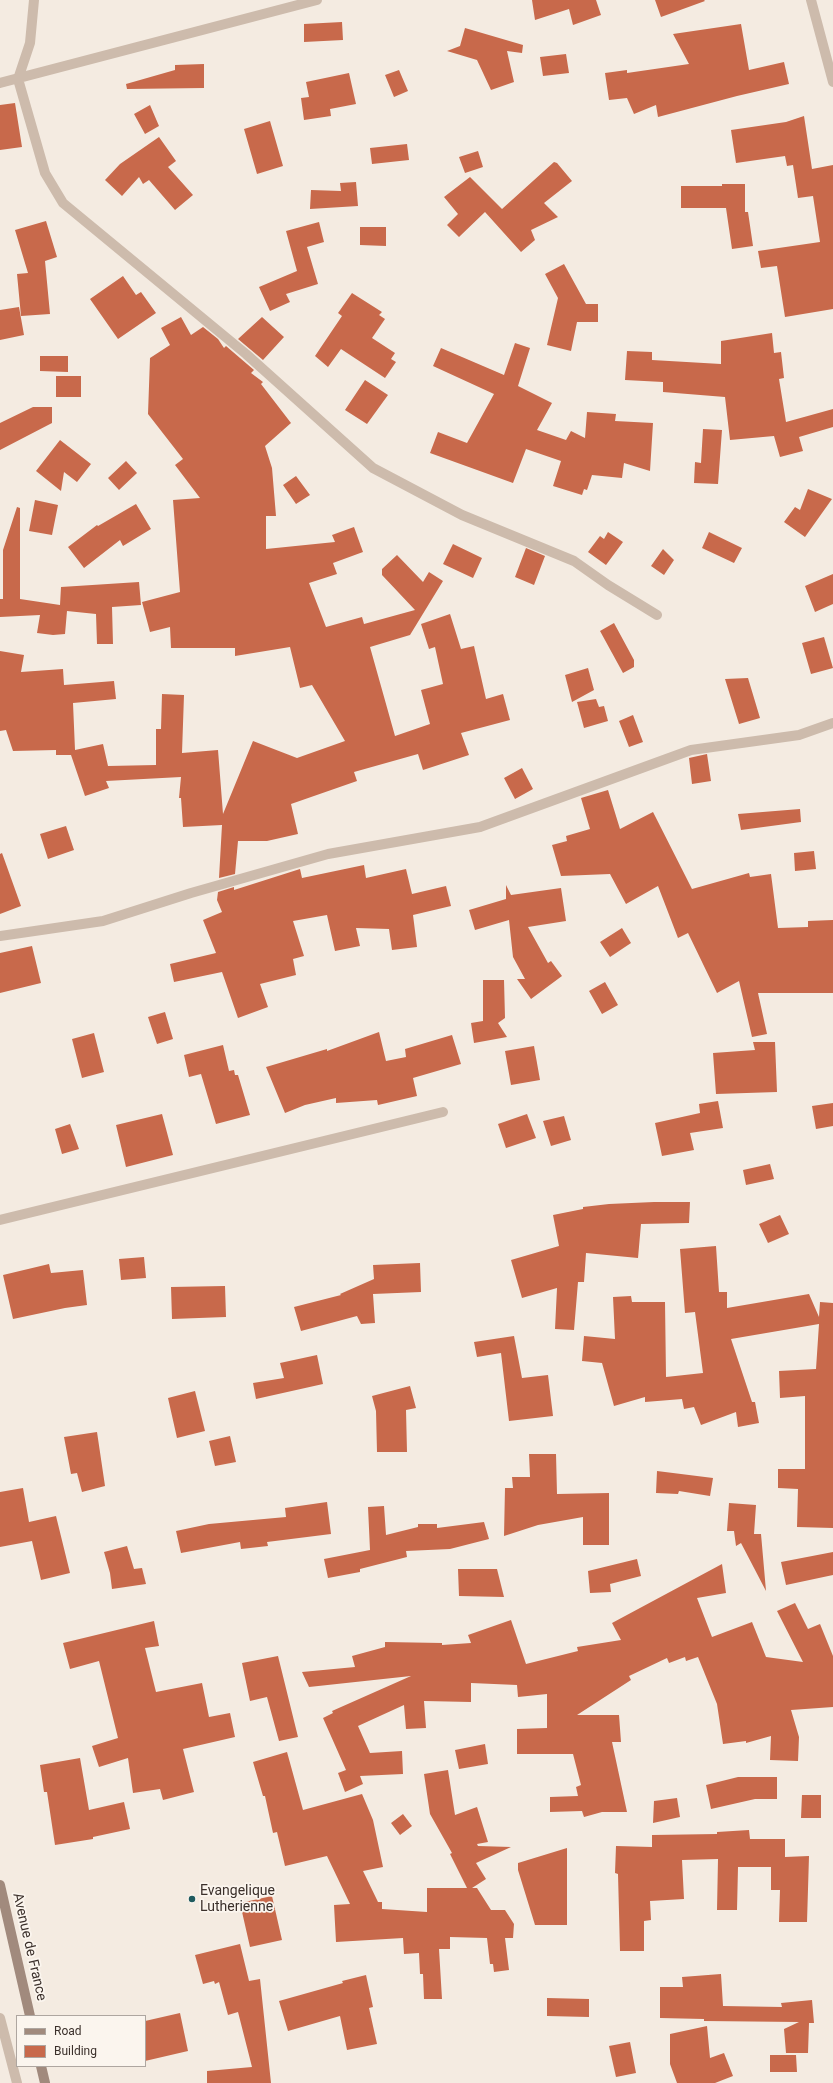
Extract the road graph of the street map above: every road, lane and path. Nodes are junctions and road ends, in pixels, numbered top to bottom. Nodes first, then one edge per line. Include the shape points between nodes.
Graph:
1 (34, 0) edge
2 (317, 0) edge
3 (811, 0) edge
4 (18, 79) junction
5 (833, 82) edge
6 (0, 83) edge
7 (657, 615) dead end
8 (833, 723) edge
9 (0, 936) edge
10 (443, 1112) dead end
11 (0, 1220) edge
12 (0, 1885) edge
13 (30, 2015) edge
14 (0, 2018) edge
15 (42, 2067) edge
16 (17, 2083) edge
17 (45, 2083) edge

1 - 4 street via 30,43
2 - 4 street
3 - 5 street
4 - 6 street
4 - 7 street via 45,173 64,203 246,354 374,468 462,515 574,561
8 - 9 street via 799,735 691,750 480,827 328,854 103,921
10 - 11 street
12 - 13 street, Avenue de France
14 - 16 street
15 - 17 street

